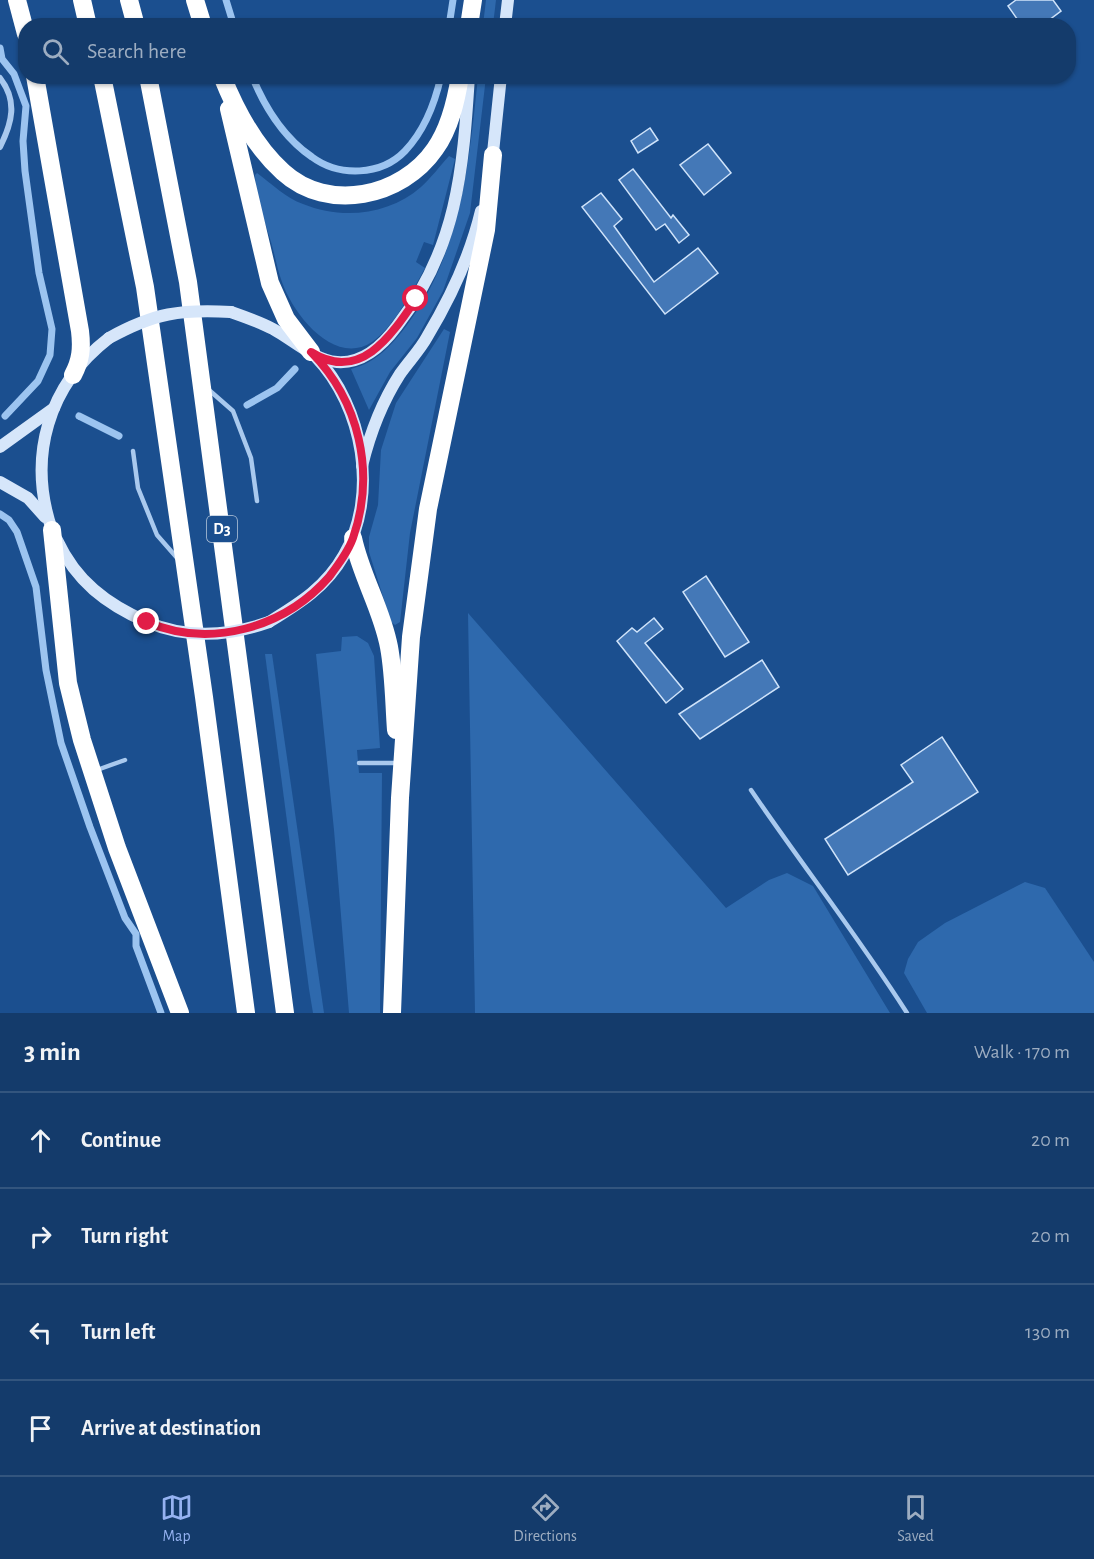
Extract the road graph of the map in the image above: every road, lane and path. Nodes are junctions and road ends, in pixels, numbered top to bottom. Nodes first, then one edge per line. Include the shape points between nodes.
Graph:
1 (17, 0) edge
2 (82, 0) edge
3 (129, 0) edge
4 (195, 0) edge
5 (474, 0) edge
6 (508, 0) edge
7 (22, 18) edge
8 (86, 18) edge
9 (134, 18) edge
10 (201, 18) edge
11 (472, 18) edge
12 (507, 18) edge
13 (0, 78) edge
14 (35, 84) edge
15 (104, 84) edge
16 (150, 84) edge
17 (223, 84) edge
18 (224, 84) edge
19 (459, 84) edge
20 (468, 84) edge
21 (500, 84) edge
22 (0, 147) edge
23 (493, 155) junction
24 (311, 352) junction
25 (73, 375) junction
26 (202, 385) junction
27 (54, 407) junction
28 (0, 447) edge
29 (133, 451) dead end
30 (362, 466) junction
31 (0, 483) edge
32 (257, 501) dead end
33 (52, 530) junction
34 (352, 538) junction
35 (186, 566) junction
36 (125, 760) dead end
37 (359, 763) dead end
38 (398, 763) junction
39 (92, 772) junction
40 (752, 789) dead end
41 (400, 798) junction
42 (180, 1013) edge
43 (246, 1013) edge
44 (285, 1013) edge
45 (392, 1013) edge
46 (907, 1013) edge

1 - 7 highway
2 - 8 highway
3 - 9 highway
4 - 10 highway
5 - 11 highway
6 - 12 main road
13 - 22 street via 8,88 12,113
14 - 25 highway via 80,332 82,349
15 - 35 highway, D3 via 145,287
16 - 26 highway, D3 via 188,282
17 - 24 highway via 270,283 286,319
18 - 19 highway via 254,139 284,173 313,189 346,196 396,184 426,162 445,131
20 - 24 main road via 464,147 452,216 438,259 416,299 386,341 371,352 340,363
21 - 23 main road
23 - 30 main road via 467,260 426,340 383,404
23 - 41 highway via 486,230 428,509 411,637
24 - 25 main road, bridge via 270,327 231,312 200,310 155,316 129,327 96,348
24 - 30 main road via 335,380 352,412
25 - 27 main road
26 - 32 lane via 234,411 251,458
26 - 44 highway, D3
27 - 28 main road
27 - 33 main road via 44,437 40,468 45,510
29 - 35 lane via 138,488 157,535
30 - 34 main road via 360,503
31 - 33 main road via 38,507
33 - 34 main road, bridge via 72,567 119,610 181,633 203,634 248,629 269,622 305,600 344,556
33 - 39 highway via 68,683
34 - 38 highway via 389,648
35 - 43 highway, D3
36 - 39 lane
37 - 38 lane
38 - 41 highway
39 - 42 highway
40 - 46 lane
41 - 45 highway

